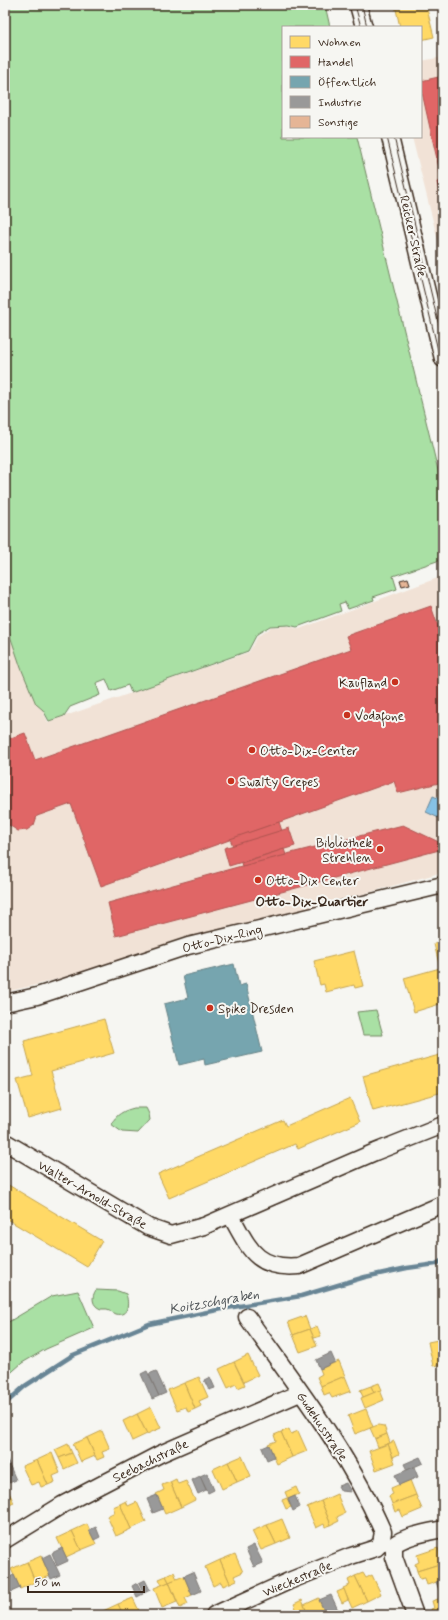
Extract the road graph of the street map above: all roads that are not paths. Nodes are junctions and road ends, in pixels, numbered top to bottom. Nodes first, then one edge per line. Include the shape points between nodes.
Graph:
1 (358, 5) edge
2 (364, 26) edge
3 (390, 138) edge
4 (440, 333) edge
5 (443, 359) edge
6 (443, 885) edge
7 (5, 1003) edge
8 (443, 1125) edge
9 (5, 1142) edge
10 (443, 1204) edge
11 (231, 1216) junction
12 (247, 1317) dead end
13 (300, 1393) junction
14 (443, 1528) edge
15 (5, 1540) edge
16 (387, 1544) junction
17 (214, 1615) edge
18 (415, 1615) edge

1 - 2 street
3 - 4 street, Reicker Straße
4 - 5 street, Reicker Straße
6 - 7 street, Otto-Dix-Ring via 188,946 37,996
8 - 11 street, Walter-Arnold-Straße via 375,1152
9 - 11 street, Walter-Arnold-Straße via 148,1228 171,1235
10 - 11 street via 299,1266 284,1267 269,1264 251,1251
12 - 13 street, Gudehusstraße
13 - 15 street, Seebachstraße via 160,1454 62,1505
13 - 16 street, Gudehusstraße via 338,1446 360,1484
14 - 16 street, Wieckestraße
16 - 17 street, Wieckestraße via 289,1581
16 - 18 street, Gudehusstraße

